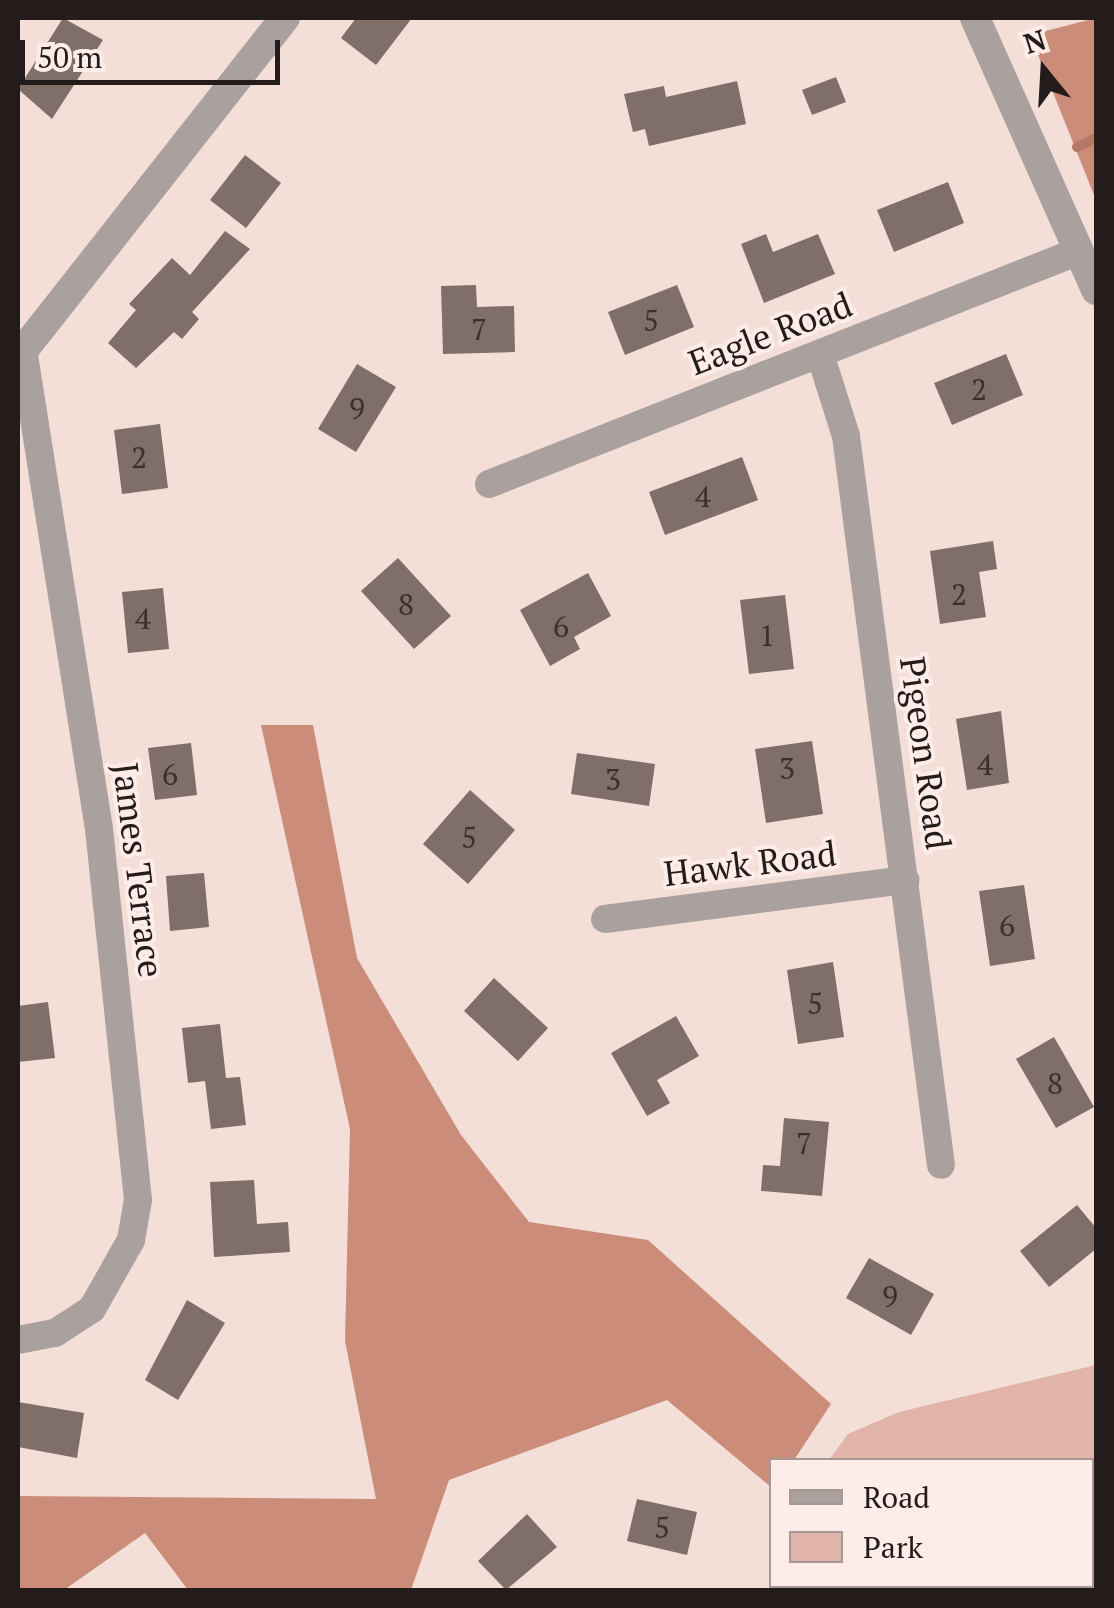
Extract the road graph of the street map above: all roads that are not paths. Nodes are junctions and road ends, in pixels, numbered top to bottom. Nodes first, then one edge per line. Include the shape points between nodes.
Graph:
1 (285, 18) edge
2 (975, 18) edge
3 (1079, 252) junction
4 (1096, 290) edge
5 (20, 353) edge
6 (820, 354) junction
7 (489, 484) dead end
8 (905, 880) junction
9 (605, 920) dead end
10 (941, 1165) dead end
11 (18, 1340) edge

1 - 5 street
2 - 3 street
3 - 4 street
3 - 6 street, Eagle Road
5 - 11 street, James Terrace via 98,828 138,1200 131,1240 92,1309 55,1334
6 - 7 street, Eagle Road
6 - 8 street, Pigeon Road via 846,436
8 - 9 street, Hawk Road
8 - 10 street, Pigeon Road

